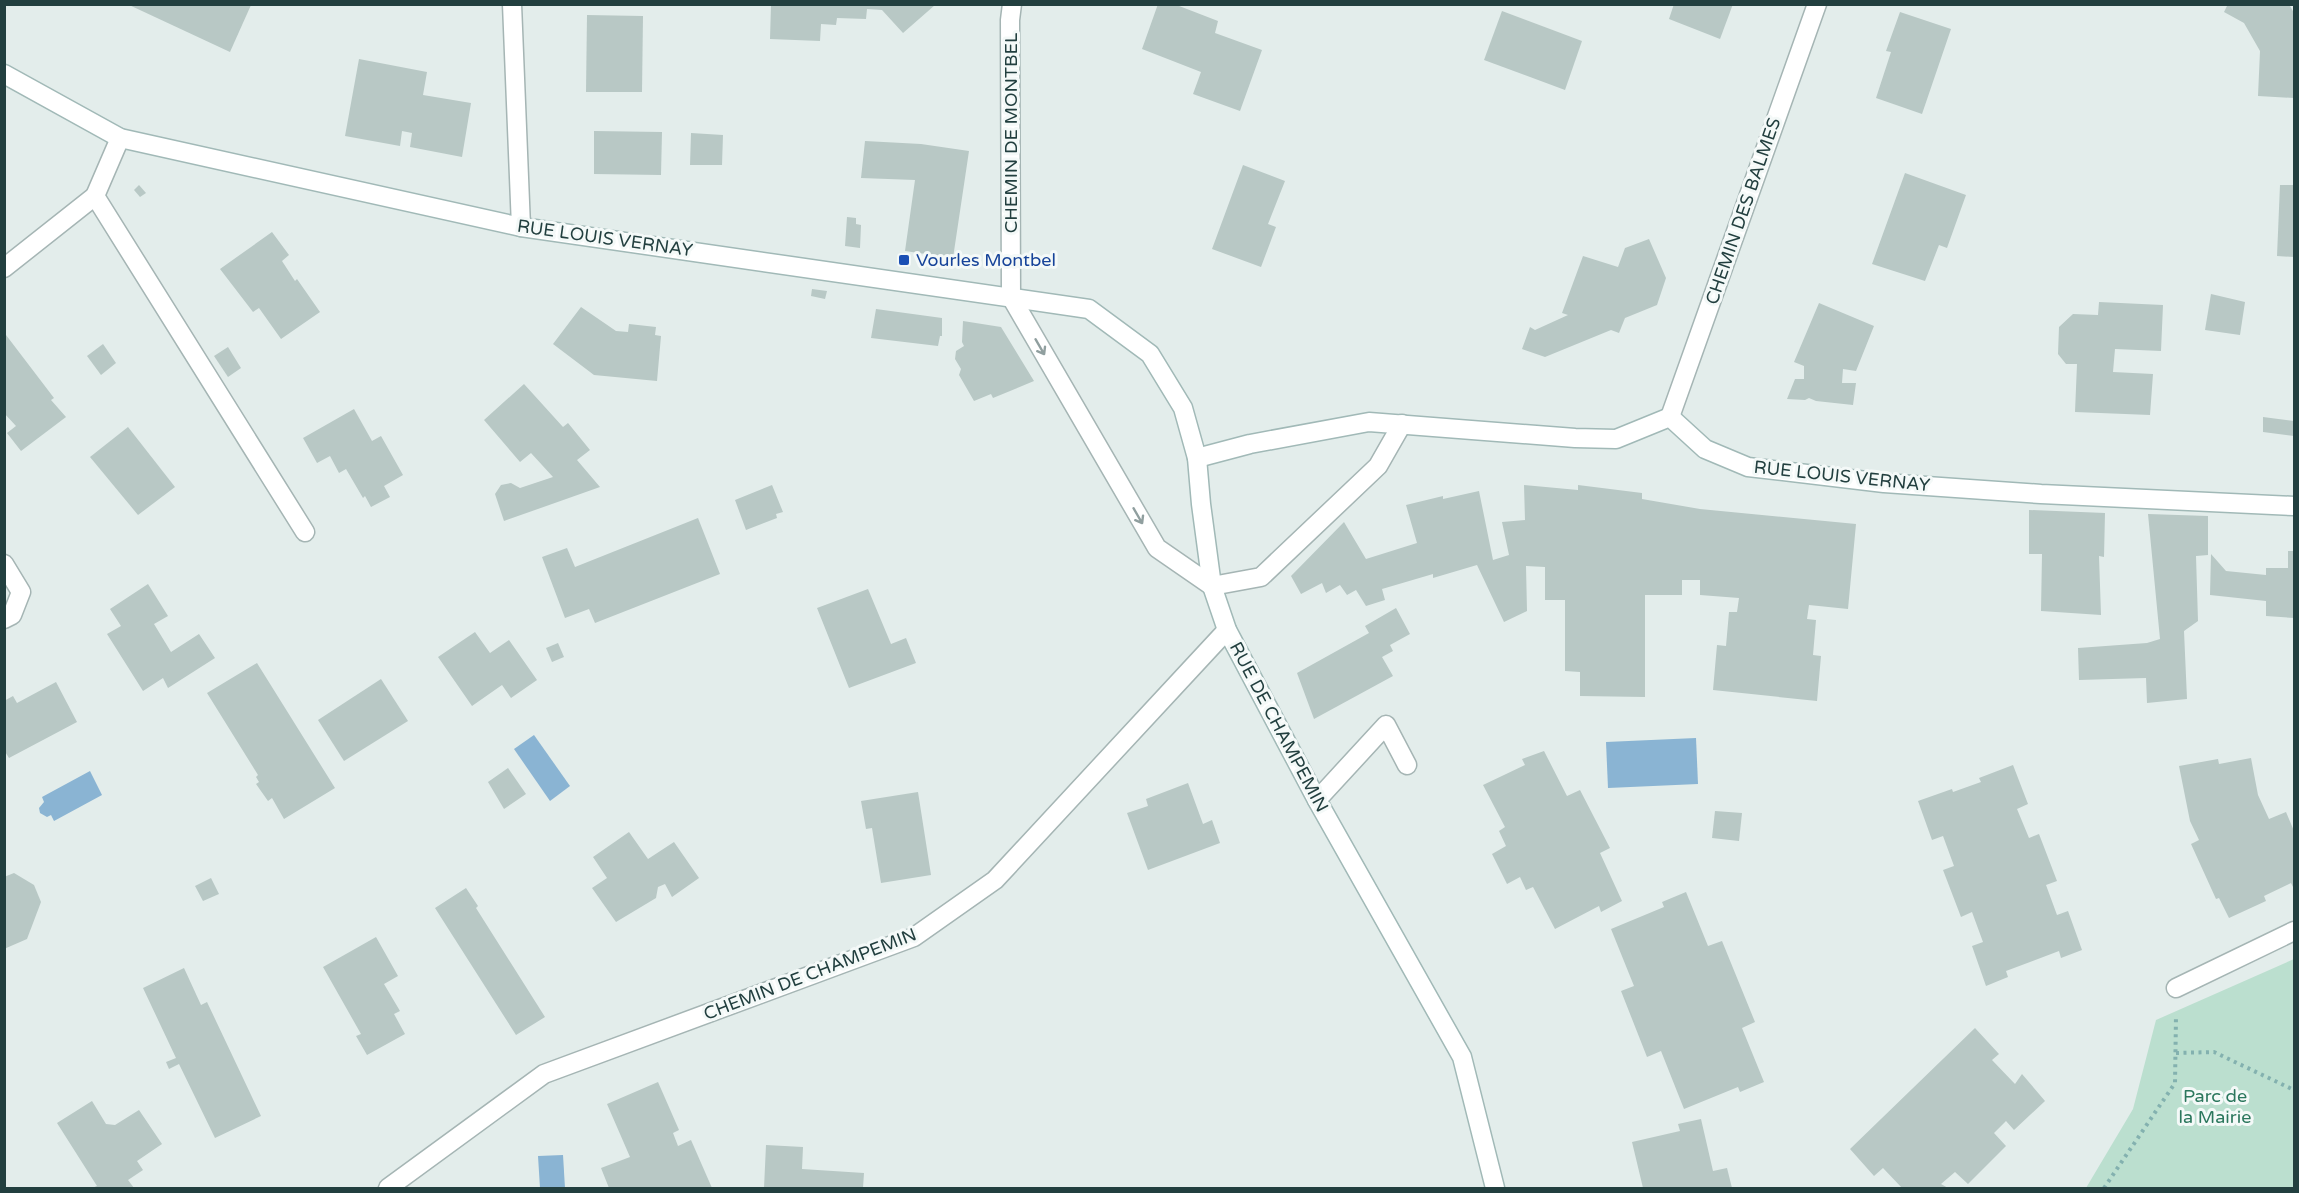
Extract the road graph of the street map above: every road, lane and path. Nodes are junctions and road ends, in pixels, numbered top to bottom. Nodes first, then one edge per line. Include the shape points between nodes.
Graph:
1 (512, 4) edge
2 (1012, 4) edge
3 (1817, 4) edge
4 (4, 74) edge
5 (120, 138) junction
6 (95, 196) junction
7 (521, 227) junction
8 (4, 268) edge
9 (1011, 297) junction
10 (1670, 417) junction
11 (1402, 424) junction
12 (1197, 458) junction
13 (2295, 506) edge
14 (305, 532) dead end
15 (4, 564) edge
16 (1212, 586) junction
17 (4, 619) edge
18 (1227, 630) junction
19 (1407, 765) dead end
20 (1317, 800) junction
21 (2295, 931) edge
22 (2176, 988) joint
23 (2175, 1053) junction
24 (2295, 1090) edge
25 (388, 1188) edge
26 (1495, 1188) edge
27 (2104, 1188) edge

1 - 7 street
2 - 9 street, CHEMIN DE MONTBEL
3 - 10 street, CHEMIN DES BALMES
4 - 5 street, RUE LOUIS VERNAY
5 - 6 street
5 - 7 street, RUE LOUIS VERNAY
6 - 8 street
6 - 14 street
7 - 9 street, RUE LOUIS VERNAY
9 - 12 street, RUE LOUIS VERNAY via 1089,309 1150,354 1183,408
9 -> 16 street via 1157,548
10 - 11 street via 1616,439
10 - 13 street, RUE LOUIS VERNAY via 1705,449 1748,467 1884,483
11 - 12 street via 1369,422
11 - 16 street via 1378,466 1261,577
12 - 16 street, RUE DE CHAMPEMIN
15 - 17 street via 21,592 12,615
16 - 18 street, RUE DE CHAMPEMIN
18 - 20 street, RUE DE CHAMPEMIN
18 - 25 street, CHEMIN DE CHAMPEMIN via 995,880 914,937 544,1074
19 - 20 street via 1386,725
20 - 26 street, RUE DE CHAMPEMIN via 1462,1057
21 - 22 street
22 - 23 path
23 - 24 path via 2214,1052
23 - 27 path via 2175,1083

